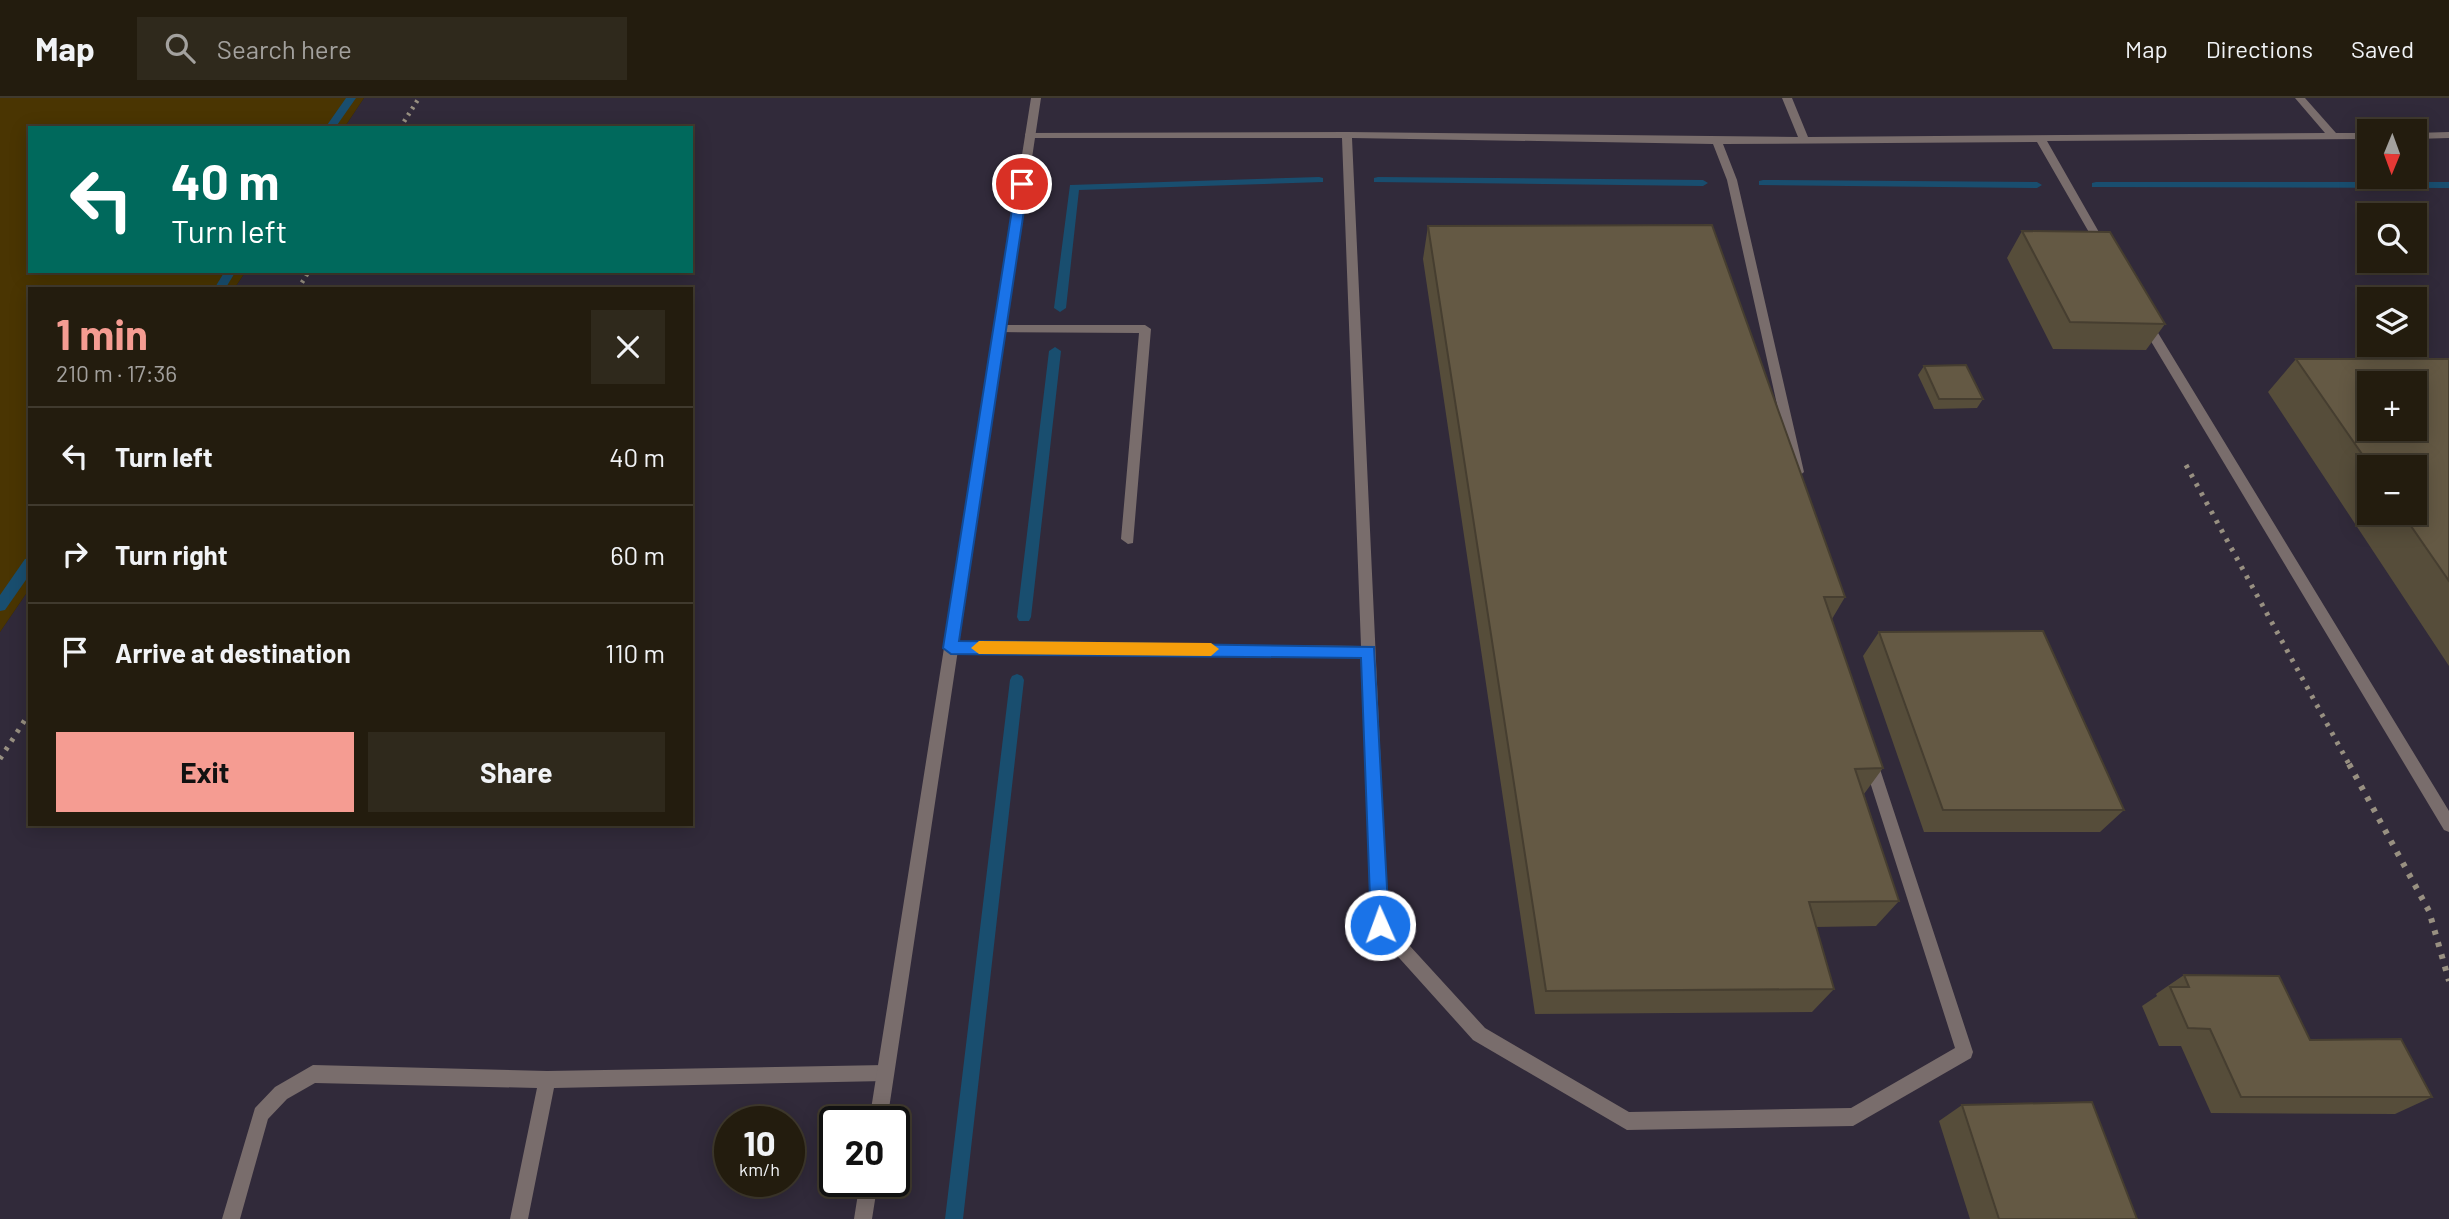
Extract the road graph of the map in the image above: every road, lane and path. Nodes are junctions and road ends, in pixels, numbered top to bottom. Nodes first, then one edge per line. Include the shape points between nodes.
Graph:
1 (1036, 98) edge
2 (1787, 98) edge
3 (2300, 98) edge
4 (1030, 135) junction
5 (1347, 135) junction
6 (2449, 135) edge
7 (2333, 136) junction
8 (2357, 136) edge
9 (2427, 136) edge
10 (2040, 138) junction
11 (1804, 140) junction
12 (1717, 141) junction
13 (2108, 257) edge
14 (2142, 316) edge
15 (1000, 329) junction
16 (1802, 489) edge
17 (1128, 539) dead end
18 (951, 648) junction
19 (1368, 652) junction
20 (1864, 741) edge
21 (2449, 825) edge
22 (885, 1073) junction
23 (547, 1080) junction
24 (880, 1106) edge
25 (866, 1197) edge
26 (231, 1219) edge
27 (519, 1219) edge
28 (863, 1219) edge

1 - 4 street
2 - 11 street
3 - 7 street
4 - 5 street
4 - 15 street
5 - 12 street
5 - 19 street
6 - 9 street
7 - 8 street
7 - 10 street
10 - 11 street
10 - 13 street
11 - 12 street
12 - 16 street via 1732,180
14 - 21 street
15 - 17 street via 1145,329
15 - 18 street
18 - 19 street
18 - 22 street
19 - 20 street via 1380,925 1479,1034 1627,1121 1853,1117 1965,1052
22 - 23 street
22 - 24 street
23 - 26 street via 313,1074 281,1093 261,1114
23 - 27 street
25 - 28 street

